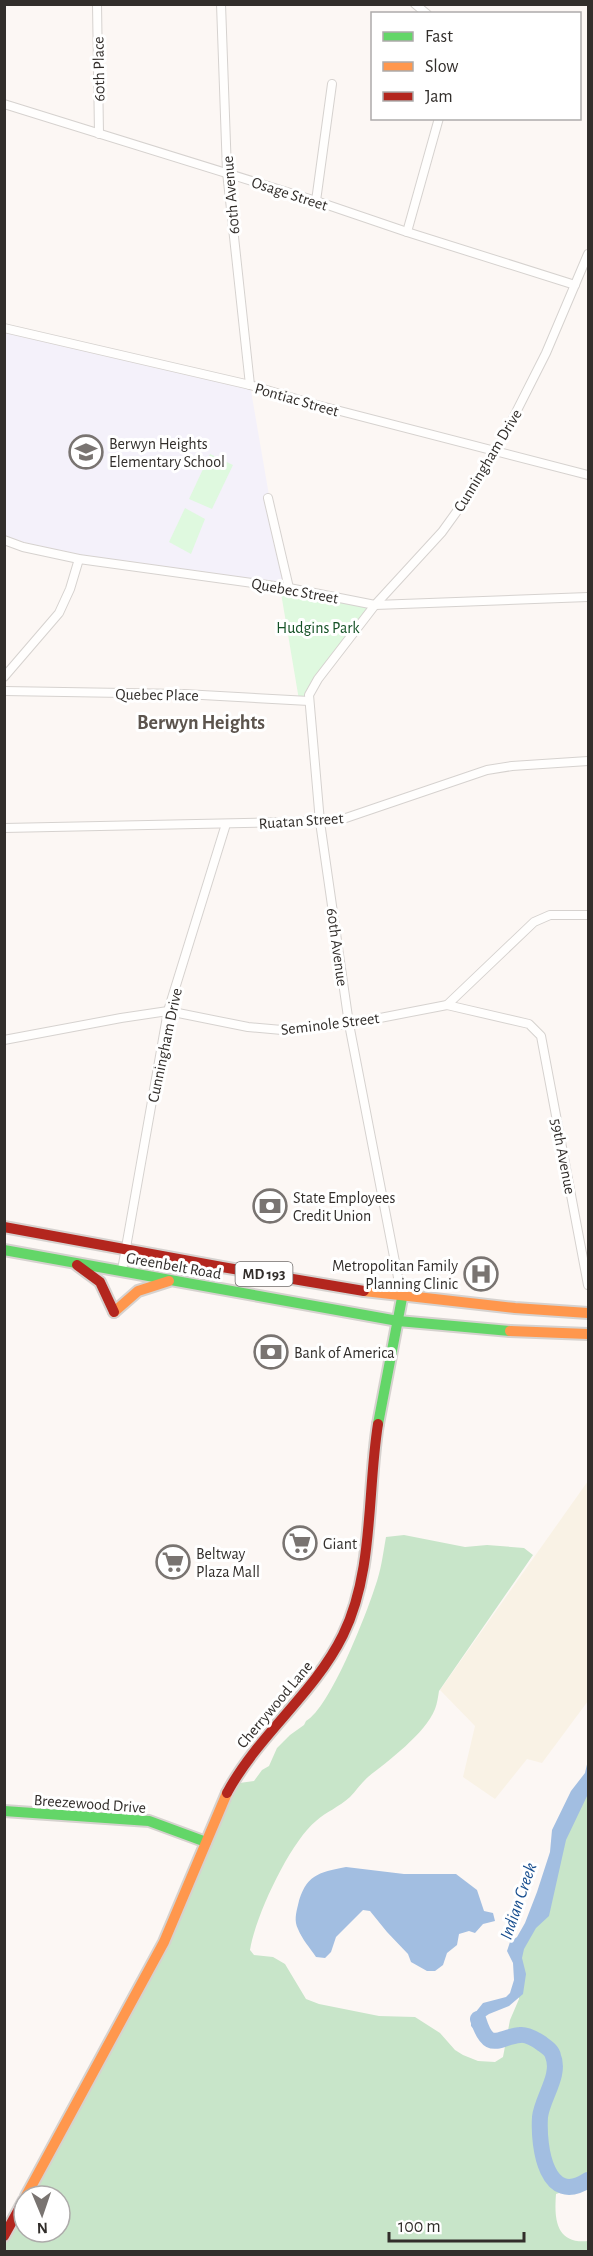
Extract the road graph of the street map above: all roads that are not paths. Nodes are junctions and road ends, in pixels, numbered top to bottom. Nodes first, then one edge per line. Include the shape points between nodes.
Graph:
1 (98, 4) edge
2 (221, 4) edge
3 (332, 84) dead end
4 (4, 104) edge
5 (438, 120) edge
6 (99, 134) junction
7 (227, 172) junction
8 (316, 201) junction
9 (407, 232) junction
10 (588, 254) edge
11 (575, 285) junction
12 (4, 328) edge
13 (250, 385) junction
14 (497, 450) junction
15 (588, 475) edge
16 (268, 498) dead end
17 (4, 540) edge
18 (79, 559) junction
19 (289, 588) junction
20 (588, 597) edge
21 (375, 604) junction
22 (4, 677) edge
23 (4, 691) edge
24 (309, 701) junction
25 (588, 761) edge
26 (320, 822) junction
27 (226, 824) junction
28 (4, 828) edge
29 (588, 915) edge
30 (447, 1005) junction
31 (168, 1011) junction
32 (349, 1024) junction
33 (4, 1040) edge
34 (4, 1227) edge
35 (126, 1249) junction
36 (4, 1250) edge
37 (71, 1262) junction
38 (122, 1270) junction
39 (175, 1280) junction
40 (588, 1285) edge
41 (402, 1298) junction
42 (588, 1313) edge
43 (398, 1321) junction
44 (588, 1334) edge
45 (4, 1811) edge
46 (206, 1842) junction
47 (33, 2184) edge
48 (12, 2222) edge
49 (4, 2236) edge

1 - 6 street, 60th Place
2 - 7 street, 60th Avenue
3 - 8 street
4 - 6 street, Osage Street
5 - 9 street
6 - 7 street, Osage Street
7 - 8 street, Osage Street
7 - 13 street, 60th Avenue
8 - 9 street, Osage Street
9 - 11 street, Osage Street
10 - 11 street, Cunningham Drive
11 - 14 street, Cunningham Drive
12 - 13 street, Pontiac Street
13 - 14 street, Pontiac Street
14 - 15 street, Pontiac Street
14 - 21 street, Cunningham Drive via 442,532
16 - 19 street
17 - 18 street, Quebec Street
18 - 19 street, Quebec Street
18 - 22 street via 59,613
19 - 21 street, Quebec Street
20 - 21 street, Quebec Street
21 - 24 street, Cunningham Drive via 318,679
23 - 24 street, Quebec Place
24 - 26 street, 60th Avenue
25 - 26 street, Ruatan Street via 487,770 347,818
26 - 27 street, Ruatan Street
26 - 32 street, 60th Avenue
27 - 28 street, Ruatan Street
27 - 31 street, Cunningham Drive
29 - 30 street via 550,915 534,922
30 - 32 street, Seminole Street
30 - 40 street, 59th Avenue via 529,1024 543,1042
31 - 32 street, Seminole Street via 271,1030
31 - 33 street, Seminole Street
31 - 35 street, Cunningham Drive
32 - 41 street, 60th Avenue
34 - 35 main road, Greenbelt Road / MD 193
35 - 38 street, Cunningham Drive
35 - 41 main road, Greenbelt Road / MD 193
36 - 37 main road, Greenbelt Road / MD 193
37 - 38 main road, Greenbelt Road / MD 193
37 - 39 main road via 100,1282 114,1312 142,1288
38 - 39 main road, Greenbelt Road / MD 193
39 - 43 main road, Greenbelt Road / MD 193
41 - 42 main road, Greenbelt Road / MD 193
41 - 43 main road, Cherrywood Lane
43 - 44 main road, Greenbelt Road / MD 193 via 490,1331
43 - 46 main road, Cherrywood Lane via 371,1472 365,1564 353,1614 321,1671 248,1757 220,1806
45 - 46 main road, Breezewood Drive via 149,1821
46 - 47 main road, Cherrywood Lane via 164,1941
48 - 49 main road, Cherrywood Lane

